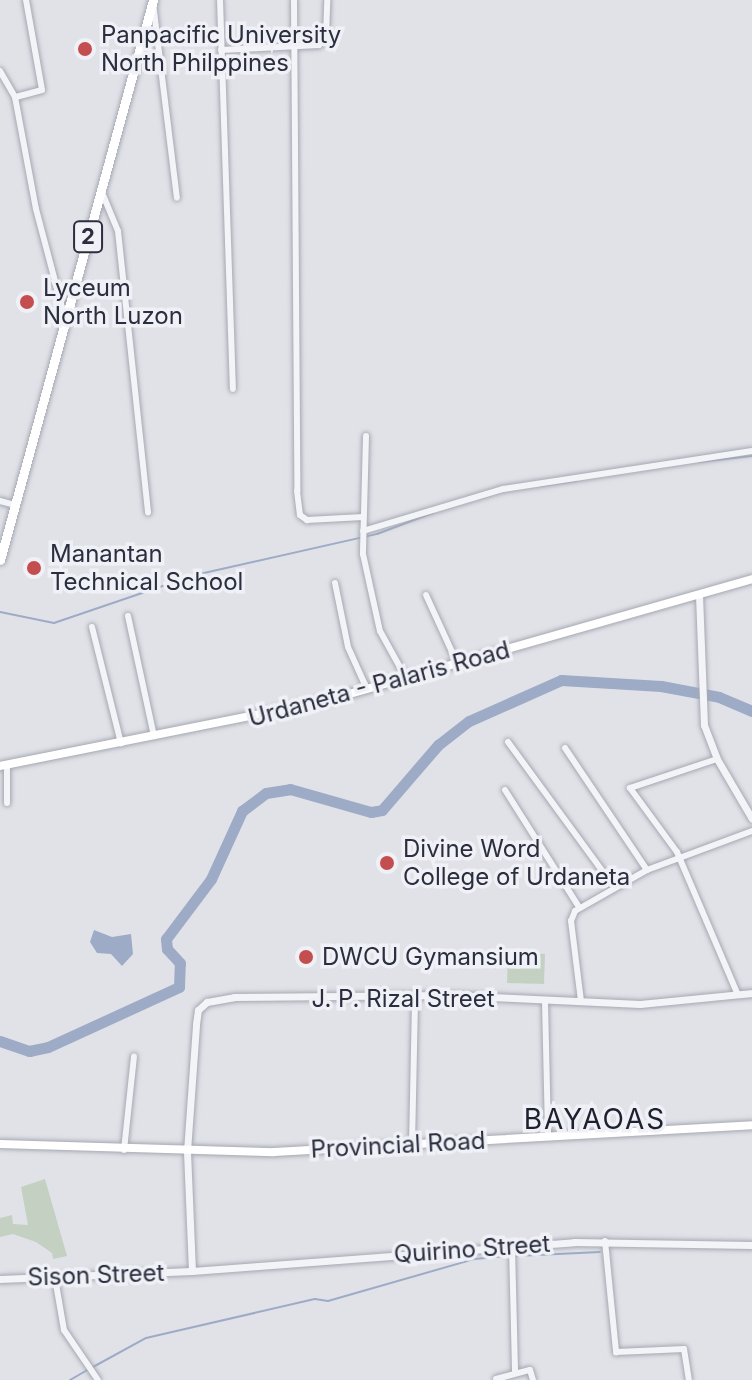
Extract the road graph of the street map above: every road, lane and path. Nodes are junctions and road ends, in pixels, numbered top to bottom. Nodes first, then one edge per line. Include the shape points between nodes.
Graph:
1 (26, 0) edge
2 (220, 0) edge
3 (294, 0) edge
4 (327, 0) edge
5 (153, 1) edge
6 (293, 47) junction
7 (221, 50) junction
8 (0, 71) edge
9 (15, 97) junction
10 (101, 190) junction
11 (177, 198) dead end
12 (65, 319) junction
13 (233, 389) dead end
14 (366, 436) dead end
15 (752, 451) edge
16 (0, 501) edge
17 (15, 505) junction
18 (148, 512) dead end
19 (363, 517) junction
20 (363, 533) junction
21 (0, 560) edge
22 (752, 579) edge
23 (335, 583) dead end
24 (426, 595) dead end
25 (699, 595) junction
26 (128, 616) dead end
27 (92, 627) dead end
28 (458, 665) junction
29 (407, 680) junction
30 (367, 689) junction
31 (154, 736) junction
32 (508, 742) dead end
33 (121, 743) junction
34 (565, 748) dead end
35 (717, 759) junction
36 (4, 766) edge
37 (505, 790) dead end
38 (7, 803) dead end
39 (752, 819) edge
40 (752, 831) edge
41 (680, 857) junction
42 (647, 870) junction
43 (614, 887) junction
44 (579, 907) junction
45 (752, 993) edge
46 (738, 995) junction
47 (415, 996) junction
48 (545, 1001) junction
49 (581, 1001) junction
50 (134, 1057) dead end
51 (752, 1125) edge
52 (548, 1136) junction
53 (0, 1144) edge
54 (411, 1145) junction
55 (124, 1150) junction
56 (187, 1151) junction
57 (605, 1241) junction
58 (752, 1245) edge
59 (512, 1247) junction
60 (192, 1271) junction
61 (55, 1278) junction
62 (0, 1279) edge
63 (515, 1373) junction
64 (500, 1379) edge
65 (98, 1380) edge
66 (533, 1380) edge
67 (689, 1380) edge

1 - 9 street via 42,90
2 - 7 street
3 - 6 street
4 - 6 street via 324,41
5 - 10 main road, 2
5 - 11 street
6 - 7 street
6 - 19 street via 299,503 307,520
7 - 13 street
8 - 9 street
9 - 12 street via 36,209
10 - 12 main road, 2
10 - 18 street via 118,231
12 - 17 main road, 2
14 - 19 street
15 - 20 street via 503,489
16 - 17 street
17 - 21 main road, 2
19 - 20 street
20 - 29 street via 380,631
22 - 25 main road, Urdaneta - Palaris Road
23 - 30 street via 348,647
24 - 28 street
25 - 28 main road, Urdaneta - Palaris Road
25 - 35 street via 702,709
26 - 31 street
27 - 33 street
28 - 29 main road, Urdaneta - Palaris Road
29 - 30 main road, Urdaneta - Palaris Road
30 - 31 main road, Urdaneta - Palaris Road
31 - 33 main road, Urdaneta - Palaris Road
32 - 43 street
33 - 36 main road, Urdaneta - Palaris Road
34 - 42 street
35 - 39 street
35 - 41 street via 630,788
36 - 38 street
37 - 44 street
40 - 41 street
41 - 42 street
41 - 46 street
42 - 43 street
43 - 44 street
44 - 49 street via 571,921
45 - 46 street, J. P. Rizal Street
46 - 49 street, J. P. Rizal Street via 640,1004
47 - 48 street, J. P. Rizal Street
47 - 54 street
47 - 56 street, J. P. Rizal Street via 234,997 207,1002 198,1010 196,1024
48 - 49 street, J. P. Rizal Street
48 - 52 street
50 - 55 street
51 - 52 main road, Provincial Road
52 - 54 main road, Provincial Road
53 - 55 main road, Provincial Road
54 - 56 main road, Provincial Road
55 - 56 main road, Provincial Road
56 - 60 street
57 - 58 street, Quirino Street
57 - 59 street, Quirino Street
57 - 67 street via 616,1352 684,1349
59 - 60 street, Quirino Street
59 - 63 street
60 - 61 street, Sison Street
61 - 62 street, Sison Street
61 - 65 street via 64,1330
63 - 64 street
63 - 66 street via 530,1370

